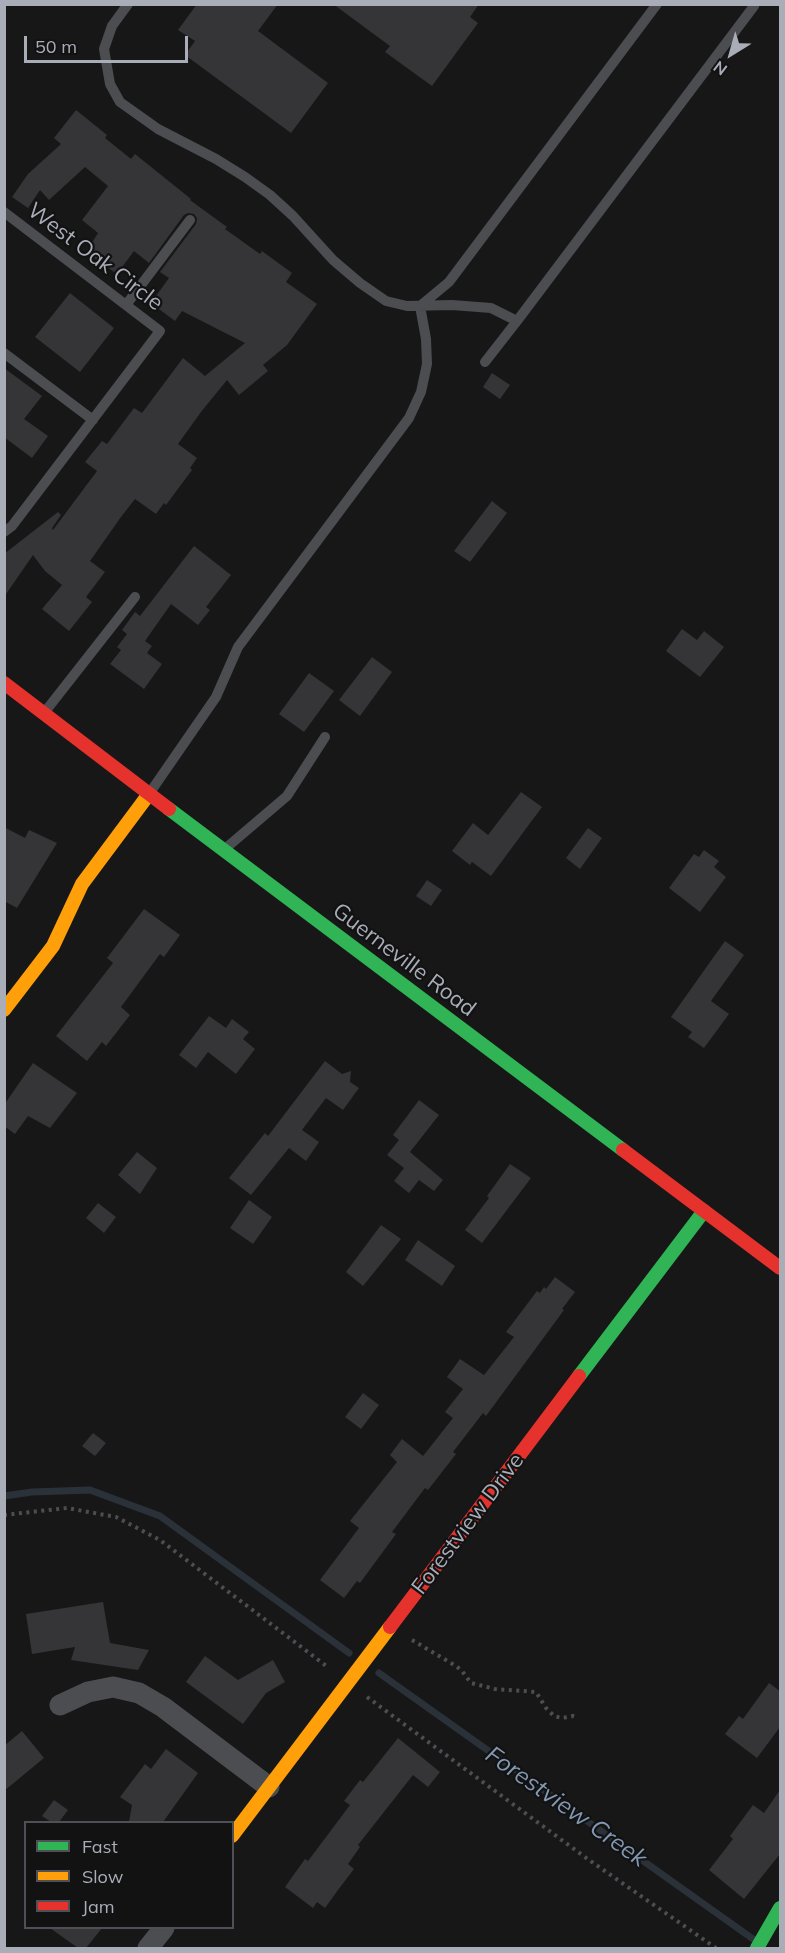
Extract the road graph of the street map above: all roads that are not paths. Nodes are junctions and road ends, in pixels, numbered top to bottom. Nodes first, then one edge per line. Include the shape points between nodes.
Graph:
1 (128, 4) edge
2 (657, 4) edge
3 (752, 4) edge
4 (4, 212) edge
5 (190, 220) dead end
6 (126, 305) junction
7 (420, 306) junction
8 (517, 321) junction
9 (4, 353) edge
10 (485, 362) dead end
11 (93, 420) junction
12 (4, 532) edge
13 (135, 597) dead end
14 (4, 683) edge
15 (44, 714) junction
16 (325, 737) dead end
17 (149, 794) junction
18 (224, 850) junction
19 (4, 1010) edge
20 (704, 1211) junction
21 (780, 1268) edge
22 (60, 1705) dead end
23 (269, 1787) junction
24 (234, 1833) edge
25 (780, 1908) edge
26 (163, 1929) edge
27 (780, 1939) edge
28 (148, 1948) edge
29 (758, 1948) edge
30 (769, 1948) edge

1 - 7 lane via 112,26 104,49 110,84 120,102 158,129 262,189 333,260 386,301
2 - 7 lane via 449,282
3 - 8 lane
4 - 6 lane, West Oak Circle
5 - 6 lane
6 - 11 lane, West Oak Circle via 160,331
7 - 8 lane via 490,308
7 - 17 lane via 427,364 421,392 409,418 238,647 216,697
8 - 10 lane
9 - 11 lane
11 - 12 lane, West Oak Circle
13 - 15 lane
14 - 15 street, Guerneville Road
15 - 17 street, Guerneville Road
16 - 18 lane via 287,796
17 - 18 street, Guerneville Road
17 - 19 street via 82,884 53,946
18 - 20 street, Guerneville Road
20 - 21 street, Guerneville Road
20 - 23 street, Forestview Drive
22 - 23 street via 88,1692 112,1687 139,1693
23 - 24 street, Forestview Drive
25 - 29 street
26 - 28 street
27 - 30 street

